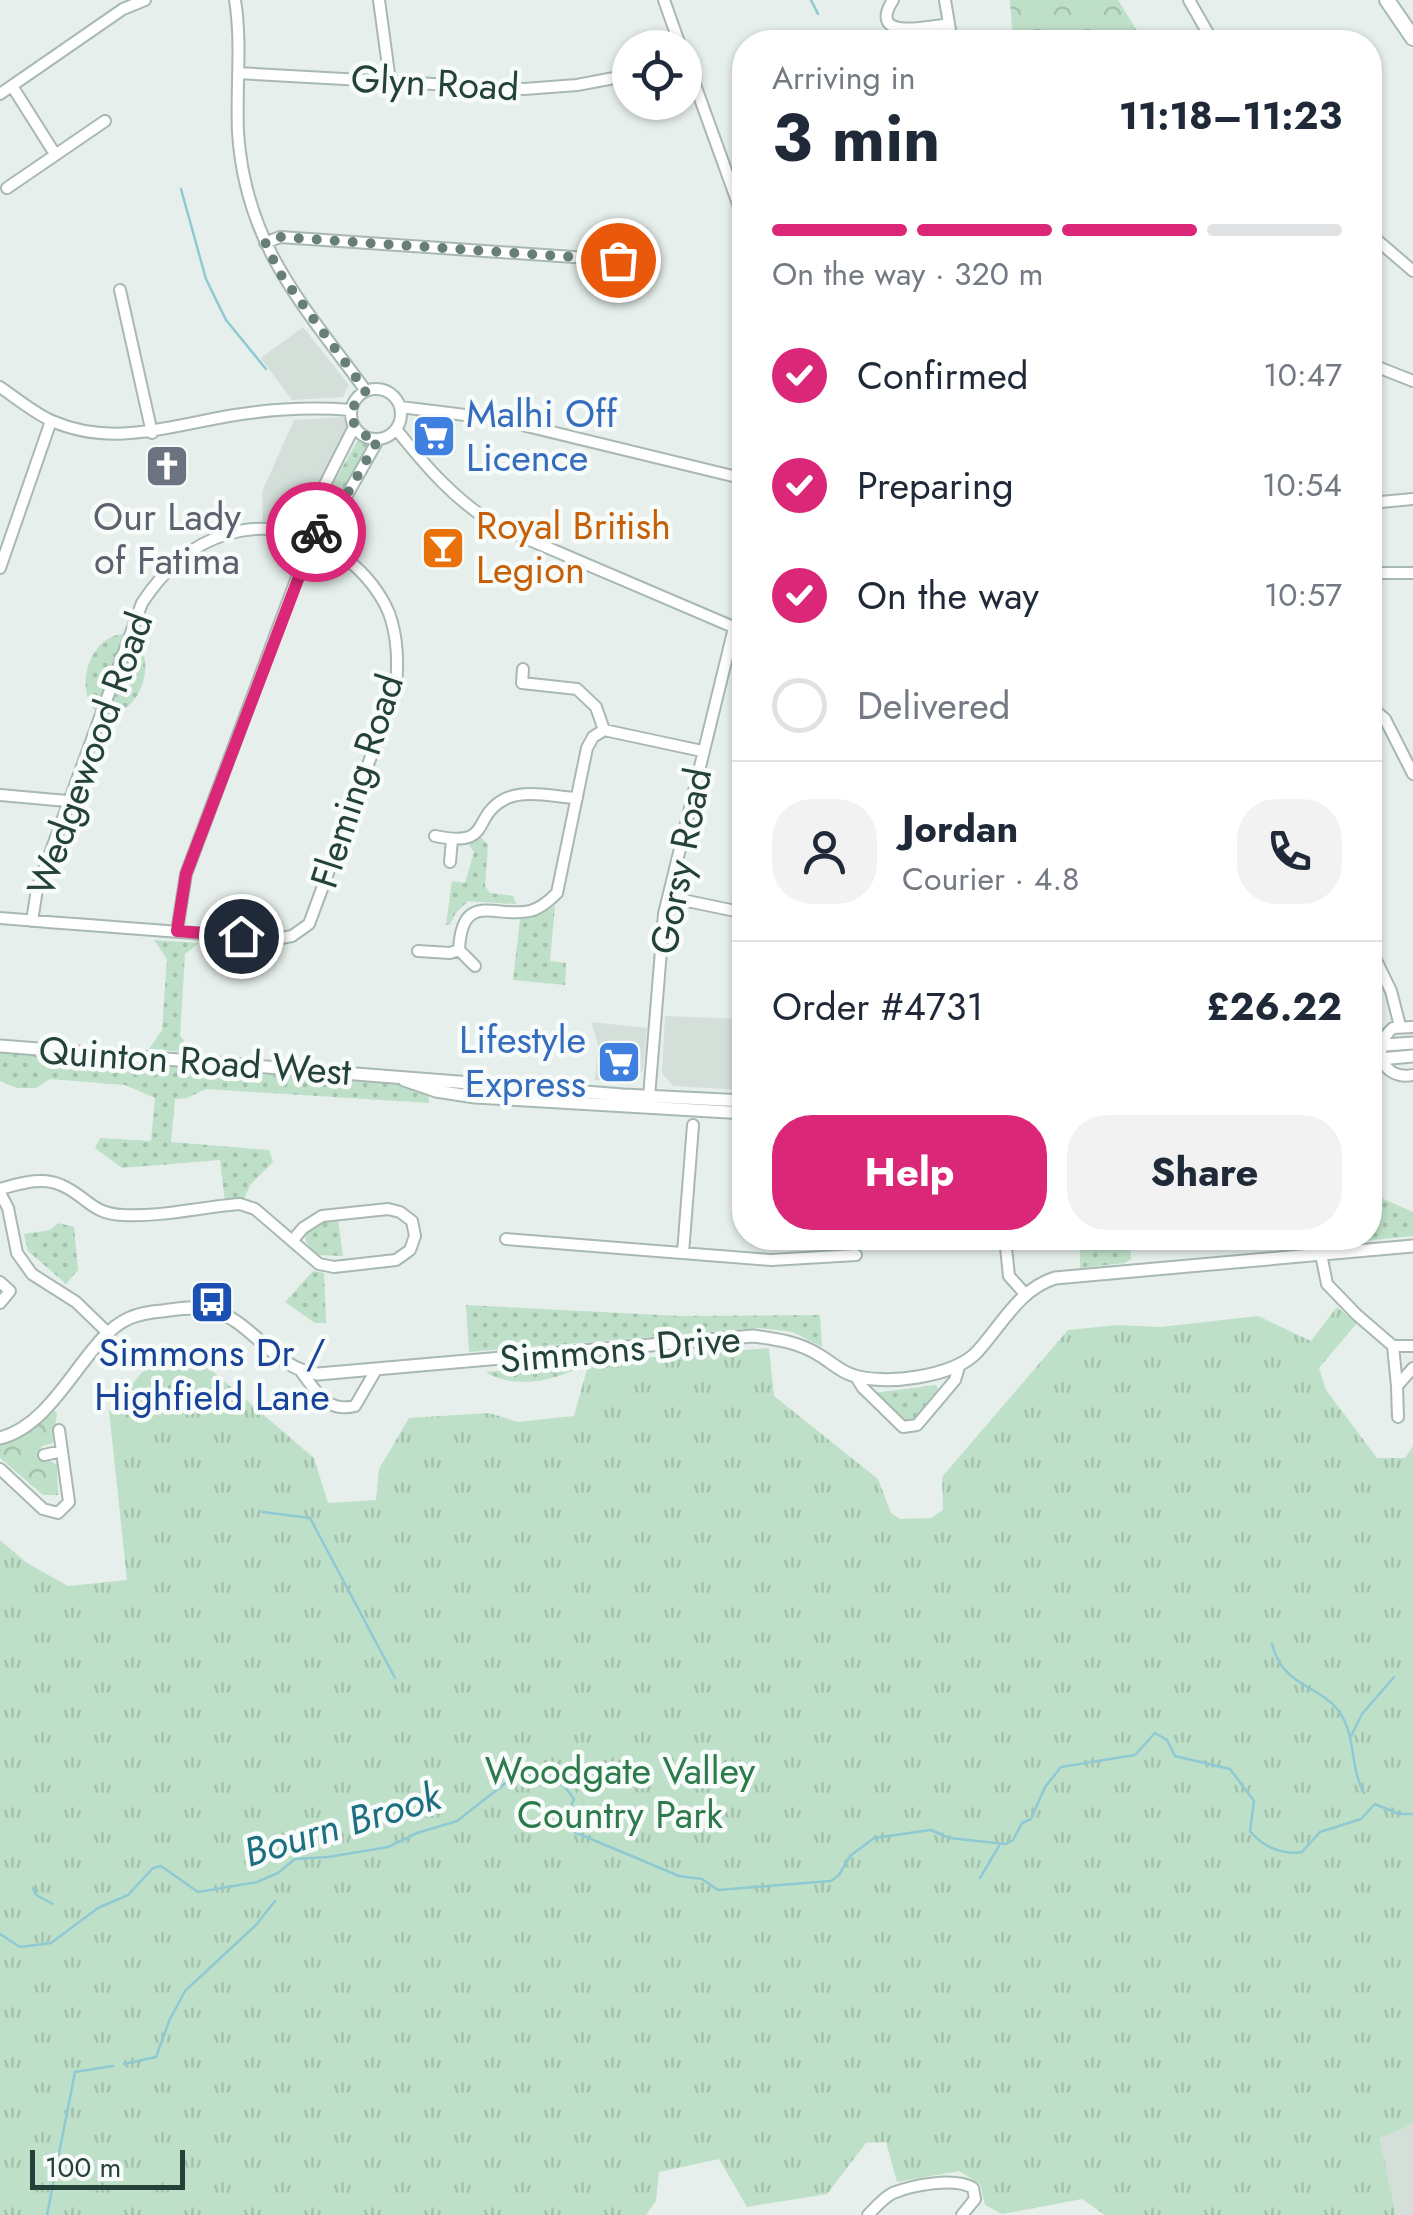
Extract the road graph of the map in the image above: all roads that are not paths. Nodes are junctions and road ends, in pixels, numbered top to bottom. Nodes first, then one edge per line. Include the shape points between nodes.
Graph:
1 (145, 0) edge
2 (235, 0) edge
3 (378, 0) edge
4 (664, 0) edge
5 (893, 0) edge
6 (945, 0) edge
7 (1189, 0) edge
8 (1387, 0) edge
9 (949, 24) junction
10 (675, 30) edge
11 (901, 30) edge
12 (910, 30) edge
13 (950, 30) edge
14 (1207, 30) edge
15 (1413, 38) edge
16 (238, 73) junction
17 (612, 78) edge
18 (390, 81) junction
19 (12, 86) junction
20 (0, 94) edge
21 (702, 105) edge
22 (105, 121) dead end
23 (55, 154) junction
24 (732, 187) edge
25 (6, 188) dead end
26 (265, 242) junction
27 (1382, 244) edge
28 (618, 260) dead end
29 (1413, 271) edge
30 (120, 290) dead end
31 (1382, 369) edge
32 (1413, 381) edge
33 (0, 387) edge
34 (366, 391) junction
35 (400, 407) junction
36 (351, 410) junction
37 (51, 421) junction
38 (354, 427) junction
39 (396, 429) junction
40 (152, 433) junction
41 (378, 440) junction
42 (732, 476) edge
43 (1413, 499) edge
44 (1382, 502) edge
45 (312, 535) junction
46 (2, 556) edge
47 (0, 568) edge
48 (1412, 572) edge
49 (1382, 573) edge
50 (732, 627) edge
51 (732, 655) edge
52 (522, 668) dead end
53 (1382, 716) edge
54 (604, 730) junction
55 (702, 750) junction
56 (1413, 774) edge
57 (0, 794) edge
58 (578, 798) junction
59 (68, 801) junction
60 (435, 836) dead end
61 (452, 839) junction
62 (450, 862) dead end
63 (668, 897) junction
64 (732, 911) edge
65 (0, 918) edge
66 (32, 921) junction
67 (177, 931) junction
68 (458, 950) junction
69 (418, 952) dead end
70 (475, 966) dead end
71 (1382, 973) edge
72 (1400, 1026) junction
73 (1413, 1027) edge
74 (1382, 1041) edge
75 (1413, 1043) edge
76 (0, 1046) edge
77 (1382, 1050) edge
78 (1382, 1053) edge
79 (1413, 1056) edge
80 (1382, 1060) edge
81 (1413, 1075) edge
82 (390, 1076) junction
83 (649, 1097) junction
84 (693, 1099) junction
85 (732, 1101) edge
86 (662, 1109) junction
87 (678, 1110) junction
88 (713, 1112) junction
89 (732, 1113) edge
90 (693, 1125) junction
91 (0, 1191) edge
92 (506, 1239) dead end
93 (293, 1240) junction
94 (1413, 1246) edge
95 (1382, 1249) edge
96 (1006, 1250) edge
97 (1367, 1250) edge
98 (683, 1253) junction
99 (1321, 1254) junction
100 (856, 1255) dead end
101 (0, 1282) edge
102 (1026, 1295) junction
103 (0, 1303) edge
104 (108, 1332) junction
105 (1393, 1346) junction
106 (1413, 1346) edge
107 (959, 1367) junction
108 (1413, 1368) edge
109 (376, 1370) junction
110 (302, 1372) junction
111 (856, 1376) junction
112 (1397, 1386) junction
113 (1398, 1417) dead end
114 (59, 1430) dead end
115 (0, 1438) edge
116 (62, 1451) junction
117 (44, 1455) dead end
118 (0, 1469) edge
119 (868, 2215) edge
120 (962, 2215) edge

1 - 19 street
2 - 16 street
3 - 18 street
4 - 10 street
5 - 11 street via 888,15
6 - 9 street
7 - 14 street
8 - 15 main road
9 - 12 street
9 - 13 street
16 - 18 street, Glyn Road
16 - 26 street via 244,176
17 - 18 street, Glyn Road via 524,89
19 - 20 street
19 - 23 street
21 - 24 street
22 - 23 street
23 - 25 street
26 - 28 street via 280,237
26 - 34 street via 279,272
27 - 29 street
30 - 40 street
31 - 32 street
33 - 37 street
34 - 35 street via 384,390
34 - 36 street
35 - 39 street
35 - 42 street via 498,419
36 - 38 street
36 - 40 street via 264,412
37 - 40 street via 98,434
37 - 46 street
38 - 41 street
38 - 45 street via 310,514
39 - 41 street
39 - 50 street via 437,480 497,526
41 - 45 street via 329,526
43 - 44 street
45 - 59 street, Wedgewood Road via 272,529 218,536 170,566 142,603
45 - 67 street via 186,874
45 - 67 street, Fleming Road via 345,557 380,594 394,632 396,689 309,924 276,939
46 - 47 street
48 - 49 street
51 - 55 street, Gorsy Road
52 - 54 street via 522,682 577,689 589,698
53 - 56 street
54 - 55 street
54 - 58 street via 587,748
55 - 63 street, Gorsy Road
57 - 59 street
58 - 61 street via 520,794 492,808 471,838
58 - 68 street via 557,894 530,912 487,908 469,917
59 - 66 street, Wedgewood Road via 36,889
60 - 61 street
61 - 62 street
63 - 64 street
63 - 83 street, Gorsy Road
65 - 66 street, Fleming Road
66 - 67 street, Fleming Road
68 - 69 street
68 - 70 street
71 - 72 street
72 - 73 street
72 - 74 street
75 - 77 street
76 - 82 street, Quinton Road West
78 - 79 street
80 - 81 street via 1394,1074
82 - 83 street, Quinton Road West
82 - 86 street, Quinton Road West via 475,1097
83 - 84 street, Quinton Road West
83 - 86 street via 648,1103
84 - 85 street, Quinton Road West
84 - 88 street via 714,1105
86 - 87 street, Quinton Road West
87 - 88 street, Quinton Road West
87 - 90 street
88 - 89 street, Quinton Road West
88 - 90 street
90 - 98 street
91 - 93 street via 47,1182 62,1185 96,1212 121,1215 240,1204
91 - 104 street via 17,1254 32,1274
92 - 98 street
93 - 93 street via 322,1216 388,1210 412,1221 416,1236 396,1260 334,1267 319,1264
94 - 95 street, Simmons Drive
96 - 102 street via 1009,1276
97 - 99 street, Simmons Drive
98 - 100 street via 771,1260
99 - 102 street, Simmons Drive via 1055,1278
99 - 105 street via 1327,1284
101 - 103 street via 10,1291
102 - 107 street, Simmons Drive
104 - 110 street via 141,1312 208,1308 236,1321
104 - 115 street via 25,1428
105 - 106 street
105 - 112 street
107 - 111 street, Simmons Drive
107 - 111 street, Simmons Drive via 917,1425 903,1427
108 - 112 street
109 - 110 street, Simmons Drive
109 - 110 street via 355,1406 341,1410 326,1404
109 - 111 street, Simmons Drive via 752,1336 804,1346
112 - 113 street
114 - 116 street
116 - 117 street
116 - 118 street via 69,1502 58,1513 44,1509
119 - 120 street via 896,2192 952,2182 973,2188 975,2199

